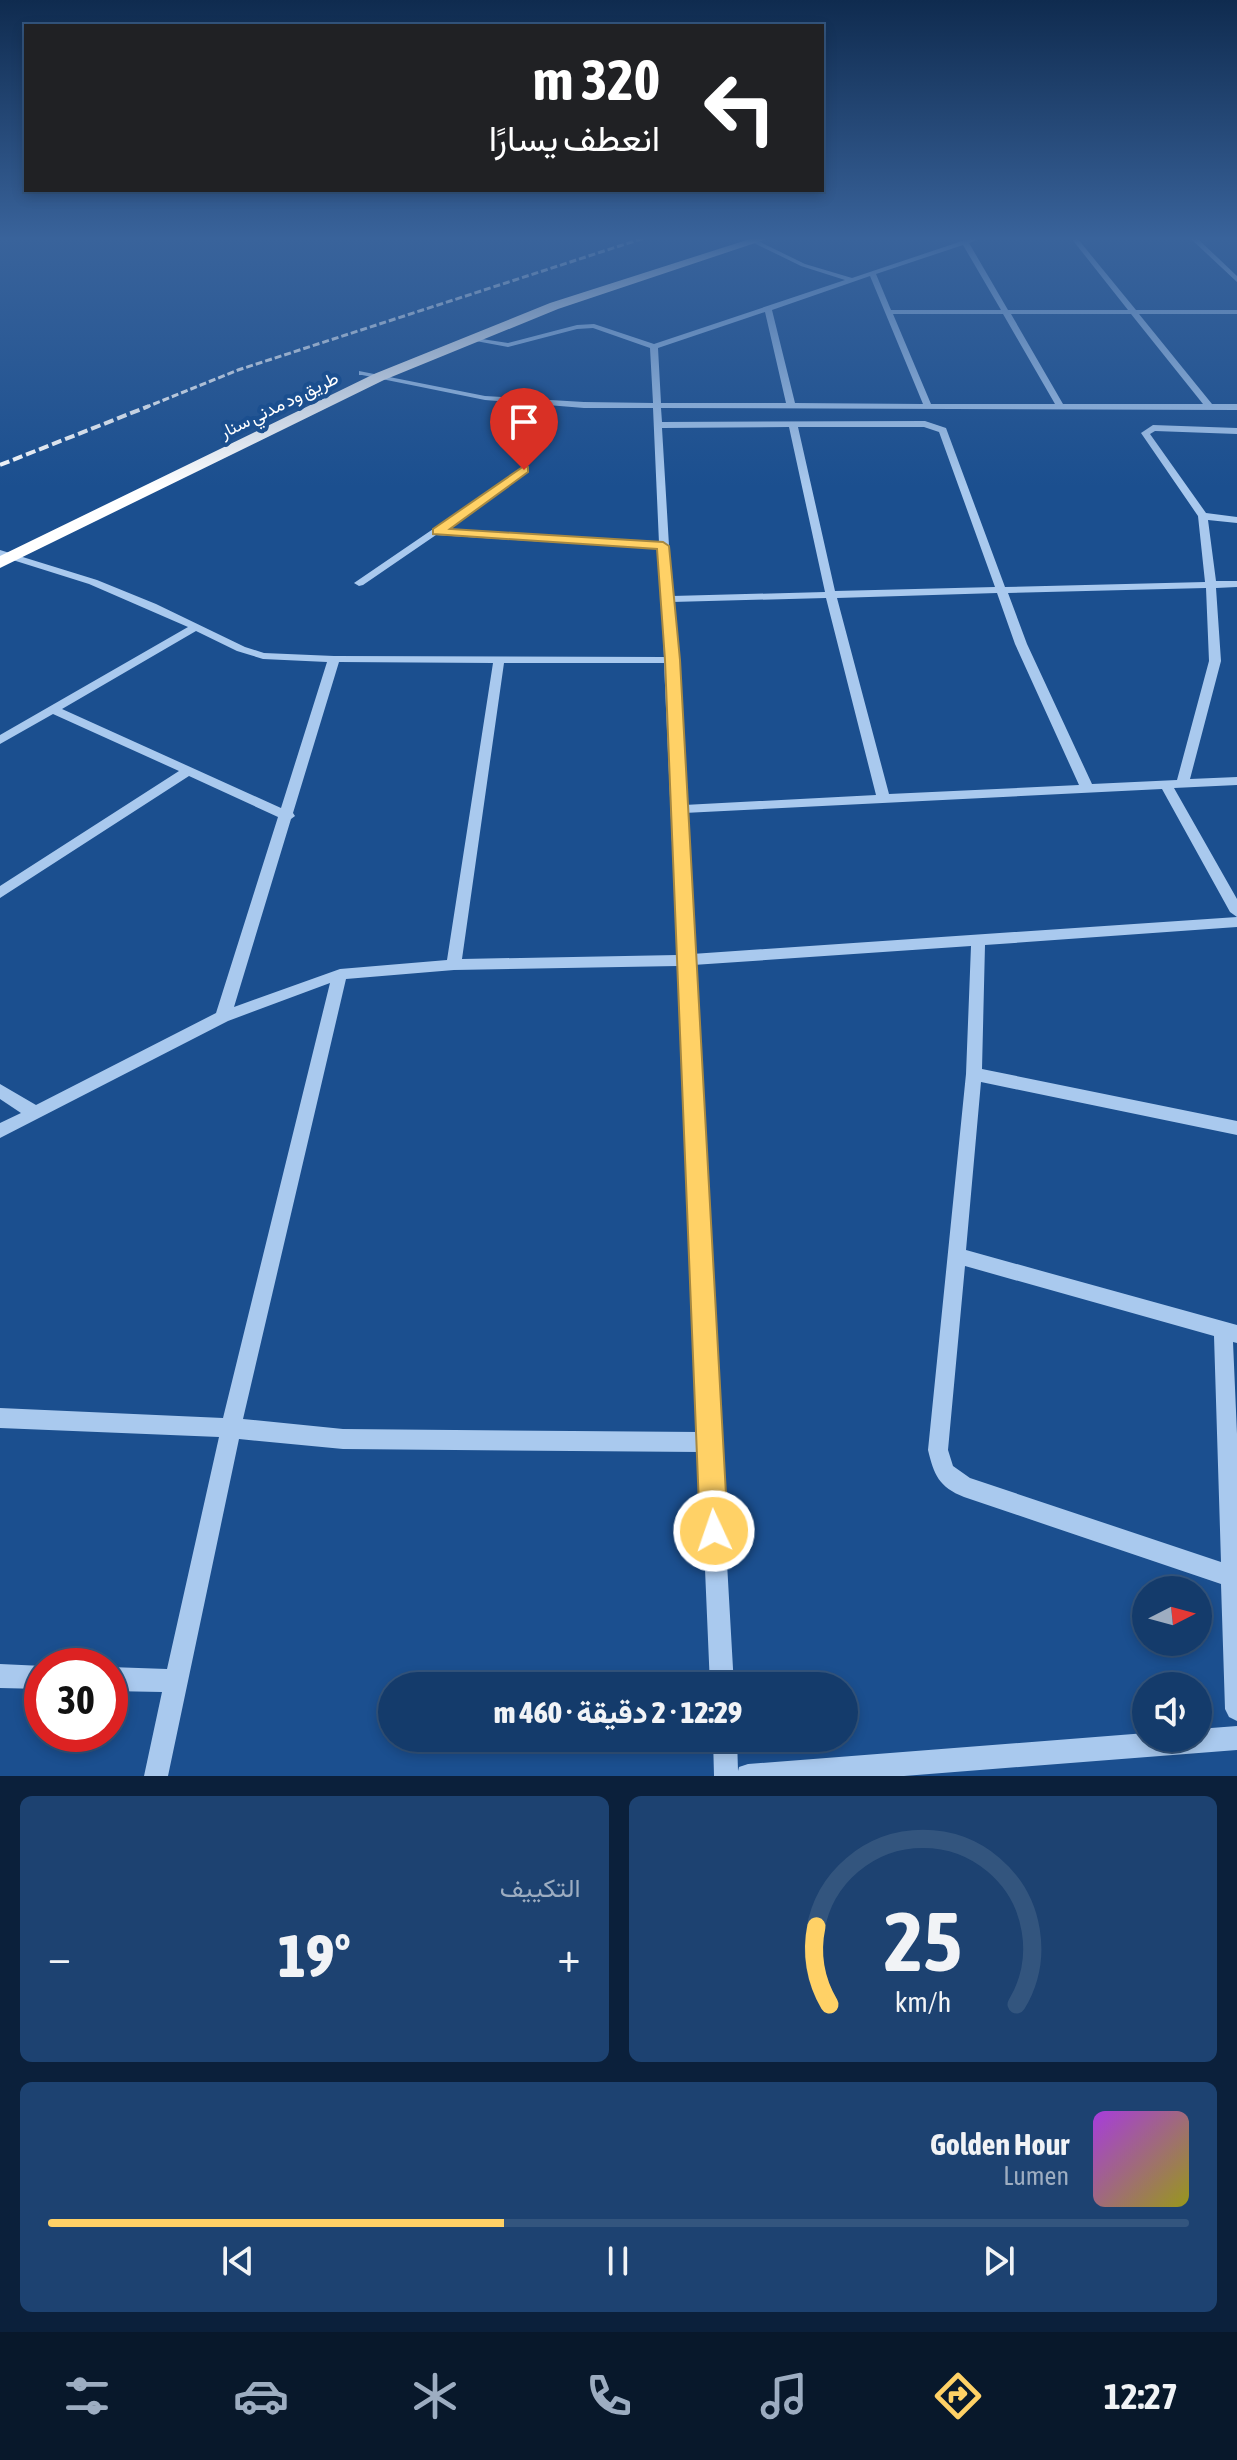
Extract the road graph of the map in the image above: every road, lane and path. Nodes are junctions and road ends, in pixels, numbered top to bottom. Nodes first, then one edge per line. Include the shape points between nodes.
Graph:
1 (495, 321) edge
2 (517, 321) edge
3 (730, 321) edge
4 (771, 321) edge
5 (892, 321) edge
6 (1010, 321) edge
7 (1142, 321) edge
8 (469, 339) junction
9 (654, 347) junction
10 (362, 373) junction
11 (379, 377) junction
12 (927, 404) junction
13 (1059, 404) junction
14 (791, 405) junction
15 (658, 406) junction
16 (1209, 406) junction
17 (1237, 407) edge
18 (658, 425) junction
19 (793, 425) junction
20 (1237, 431) edge
21 (524, 470) dead end
22 (1203, 516) junction
23 (1237, 520) edge
24 (437, 532) junction
25 (663, 546) junction
26 (3, 555) edge
27 (359, 583) dead end
28 (1237, 584) edge
29 (1211, 585) junction
30 (1000, 590) junction
31 (831, 595) junction
32 (669, 599) junction
33 (196, 627) junction
34 (334, 659) junction
35 (499, 660) junction
36 (672, 660) junction
37 (53, 710) junction
38 (0, 740) edge
39 (188, 771) junction
40 (1237, 781) edge
41 (1183, 783) junction
42 (1166, 785) junction
43 (1087, 788) junction
44 (883, 798) junction
45 (680, 809) junction
46 (288, 816) junction
47 (0, 893) edge
48 (1237, 912) edge
49 (1237, 922) edge
50 (978, 943) junction
51 (687, 960) junction
52 (454, 965) junction
53 (340, 974) junction
54 (223, 1017) junction
55 (974, 1074) junction
56 (0, 1091) edge
57 (35, 1113) junction
58 (1237, 1128) edge
59 (0, 1131) edge
60 (956, 1255) junction
61 (1230, 1332) edge
62 (0, 1418) edge
63 (231, 1428) junction
64 (709, 1442) junction
65 (1231, 1576) junction
66 (721, 1672) edge
67 (0, 1676) edge
68 (24, 1677) edge
69 (128, 1680) edge
70 (176, 1681) junction
71 (1237, 1709) edge
72 (1237, 1738) edge
73 (725, 1752) edge
74 (156, 1776) edge
75 (726, 1776) edge
76 (748, 1776) edge

1 - 10 highway, طريق ود مدني سنار
2 - 8 highway, طريق ود مدني سنار
3 - 9 street
4 - 14 street
5 - 12 street
6 - 13 street
7 - 16 street
8 - 9 street via 508,345 586,326
8 - 11 highway, طريق ود مدني سنار
9 - 15 street
10 - 11 street
10 - 26 highway, طريق ود مدني سنار
11 - 15 street via 530,402
11 - 26 highway, طريق ود مدني سنار
12 - 13 street
12 - 14 street
13 - 16 street
14 - 15 street
15 - 18 street
16 - 17 street
18 - 19 street
18 - 25 street
19 - 30 street via 925,424 943,430
19 - 31 street
20 - 22 street via 1147,430 1152,447
21 - 24 street
22 - 23 street
22 - 29 street
24 - 25 street
24 - 27 street
25 - 32 street
26 - 33 street via 110,585
28 - 29 street
29 - 30 street
29 - 41 street via 1215,661
30 - 31 street
30 - 43 street
31 - 32 street
31 - 44 street
32 - 36 street
33 - 34 street via 263,656
33 - 37 street
34 - 35 street
34 - 46 street
35 - 36 street
35 - 52 street
36 - 45 street
37 - 38 street
37 - 39 street
39 - 46 street
39 - 47 street
40 - 41 street
41 - 42 street
42 - 43 street
42 - 48 street
43 - 44 street
44 - 45 street
45 - 51 street
46 - 54 street
49 - 50 street
50 - 51 street
50 - 55 street
51 - 52 street
51 - 64 street
52 - 53 street
53 - 54 street
53 - 63 street
54 - 57 street
55 - 58 street
55 - 60 street
56 - 57 street
57 - 59 street
60 - 61 street
60 - 65 street via 938,1450 944,1472 964,1487
61 - 65 street
62 - 63 street
63 - 64 street via 343,1439
63 - 70 street
64 - 66 street
65 - 71 street
67 - 68 street
69 - 70 street
70 - 74 street
72 - 76 street
73 - 75 street

